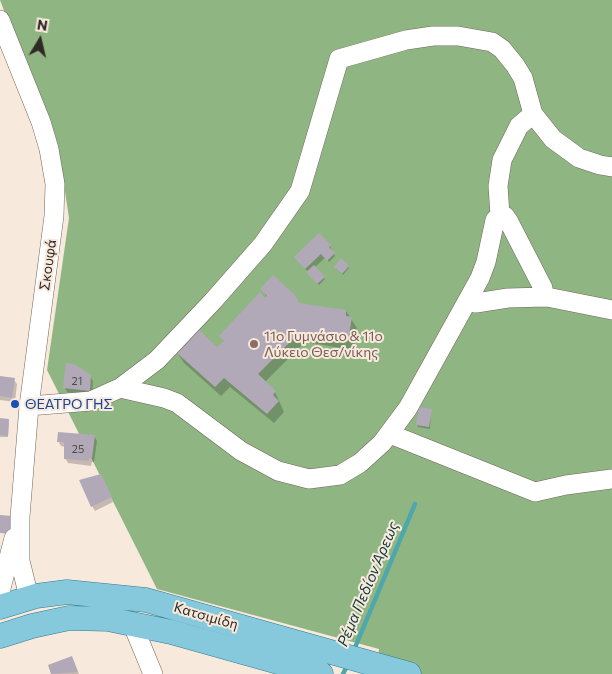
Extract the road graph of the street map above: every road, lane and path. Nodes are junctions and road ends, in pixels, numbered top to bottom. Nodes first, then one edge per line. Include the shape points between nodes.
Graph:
1 (2, 28) edge
2 (533, 114) junction
3 (612, 167) edge
4 (500, 215) junction
5 (547, 297) junction
6 (468, 300) junction
7 (612, 310) edge
8 (120, 388) junction
9 (29, 406) junction
10 (390, 434) junction
11 (612, 479) edge
12 (20, 517) junction
13 (0, 592) edge
14 (29, 597) junction
15 (0, 606) edge
16 (41, 623) junction
17 (132, 623) junction
18 (0, 636) edge
19 (153, 674) edge
20 (321, 674) edge
21 (409, 674) edge

1 - 9 street, Σκουφά via 41,122 55,184 54,216
2 - 3 street via 565,149 585,160
2 - 4 street via 519,126 502,160 499,172
2 - 8 street via 523,78 510,58 492,42 458,36 424,37 339,59 300,191 282,220 174,343
4 - 5 street via 509,222 544,288 543,295
4 - 6 street via 495,222 486,262
5 - 6 street
5 - 7 street
6 - 10 street via 413,400
8 - 9 street via 91,401
8 - 10 street via 177,403 249,456 278,471 302,478 324,479 346,472
9 - 12 street, Σκουφά
10 - 11 street via 535,492
12 - 13 street, Σκουφά
12 - 14 street, Σκουφά via 20,561
14 - 15 main road, Κατσιμίδη
14 - 16 main road
14 - 21 main road, Κατσιμίδη via 75,592 146,600
16 - 17 main road, Κατσιμίδη via 78,617
16 - 18 main road, Κατσιμίδη
17 - 19 street
17 - 20 main road, Κατσιμίδη

